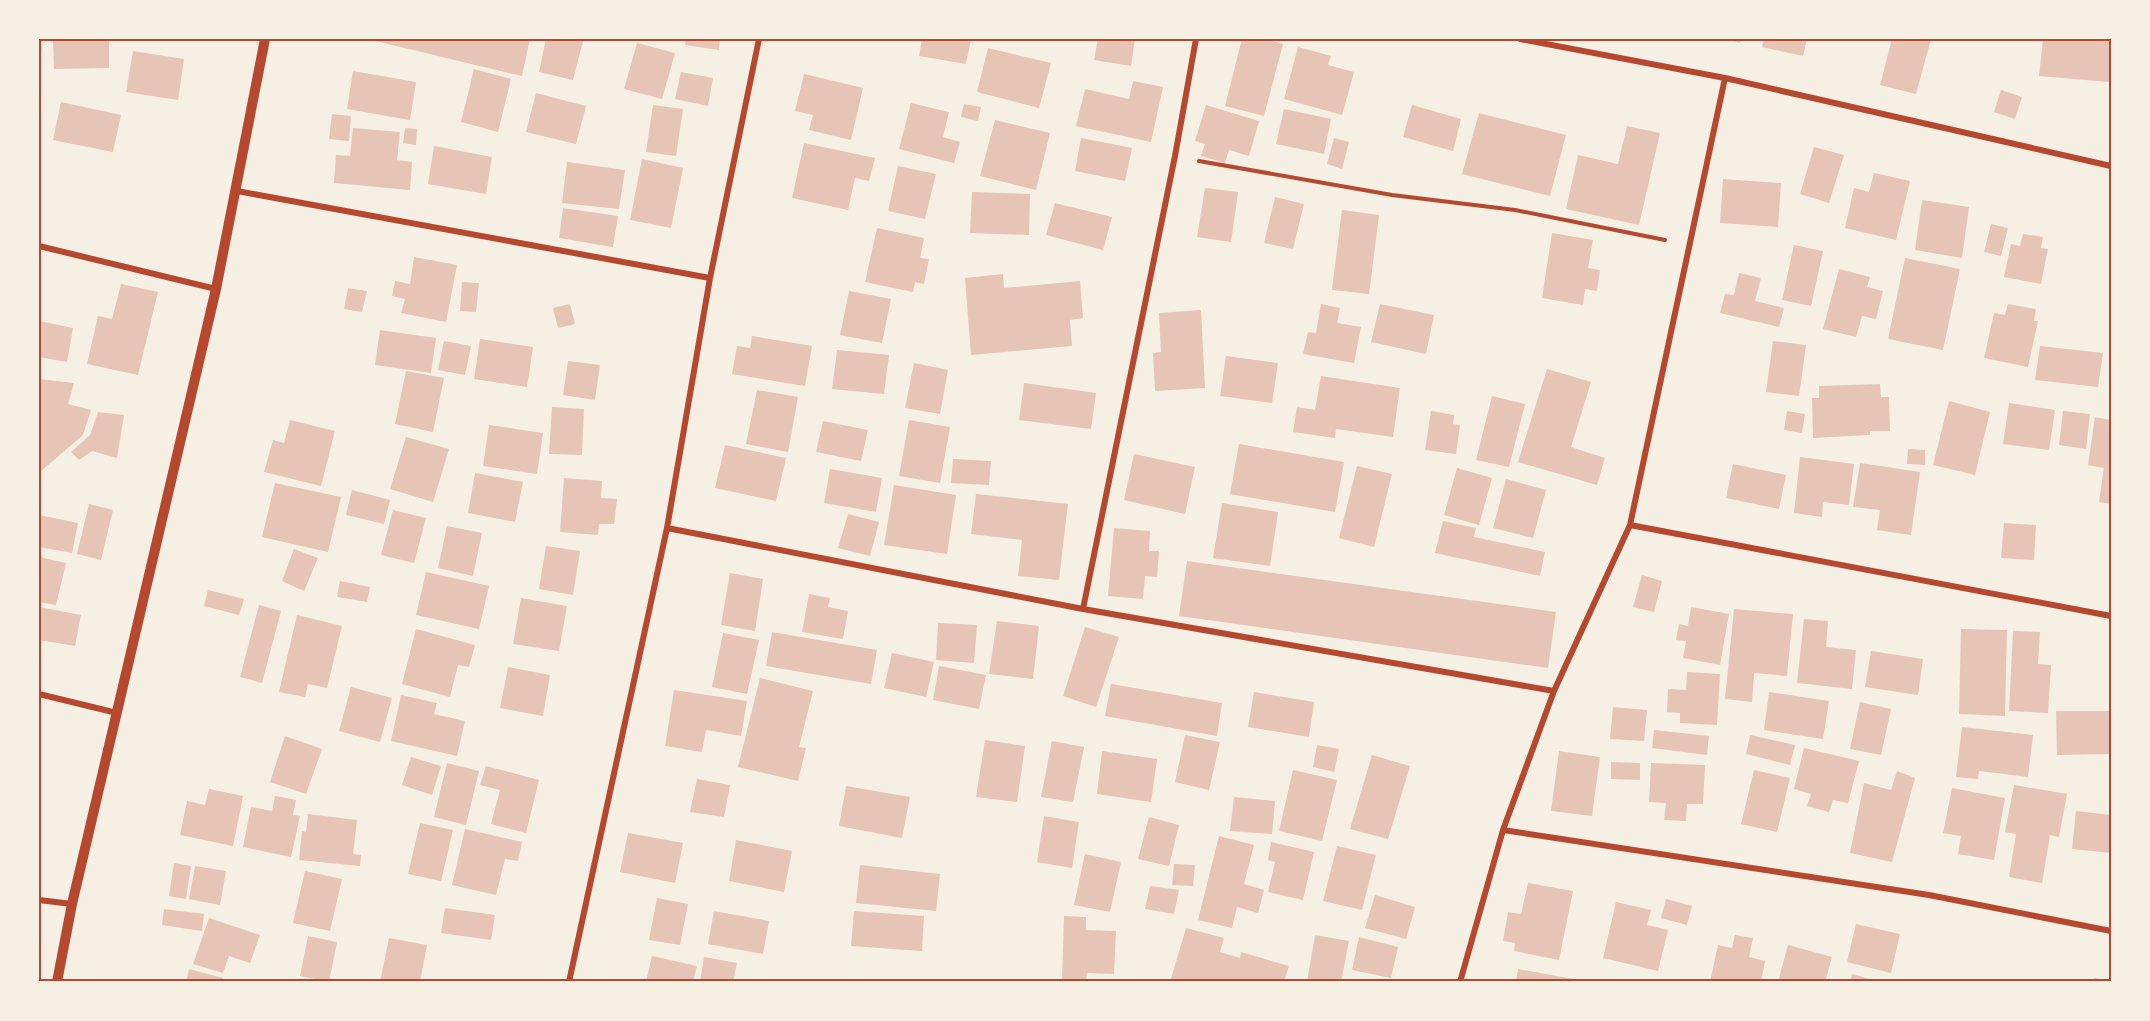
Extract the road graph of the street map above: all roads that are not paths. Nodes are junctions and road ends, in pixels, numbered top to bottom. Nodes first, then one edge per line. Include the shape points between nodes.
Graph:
1 (265, 39) edge
2 (759, 39) edge
3 (1196, 39) edge
4 (1520, 39) edge
5 (1725, 78) junction
6 (2111, 166) edge
7 (237, 191) junction
8 (39, 246) edge
9 (710, 278) junction
10 (216, 289) junction
11 (1630, 525) junction
12 (667, 528) junction
13 (1083, 609) junction
14 (2111, 616) edge
15 (1554, 691) junction
16 (39, 694) edge
17 (118, 713) junction
18 (1503, 830) junction
19 (39, 900) edge
20 (72, 904) junction
21 (2111, 931) edge
22 (57, 982) edge
23 (569, 982) edge
24 (1460, 982) edge

1 - 7 street
2 - 9 street
3 - 13 street
4 - 5 street
5 - 6 street
5 - 11 street
7 - 9 street
7 - 10 street
8 - 10 street
9 - 12 street
10 - 17 street
11 - 14 street
11 - 15 street
12 - 13 street
12 - 23 street
13 - 15 street
15 - 18 street
16 - 17 street
17 - 20 street
18 - 21 street via 1929,895
18 - 24 street
19 - 20 street
20 - 22 street

